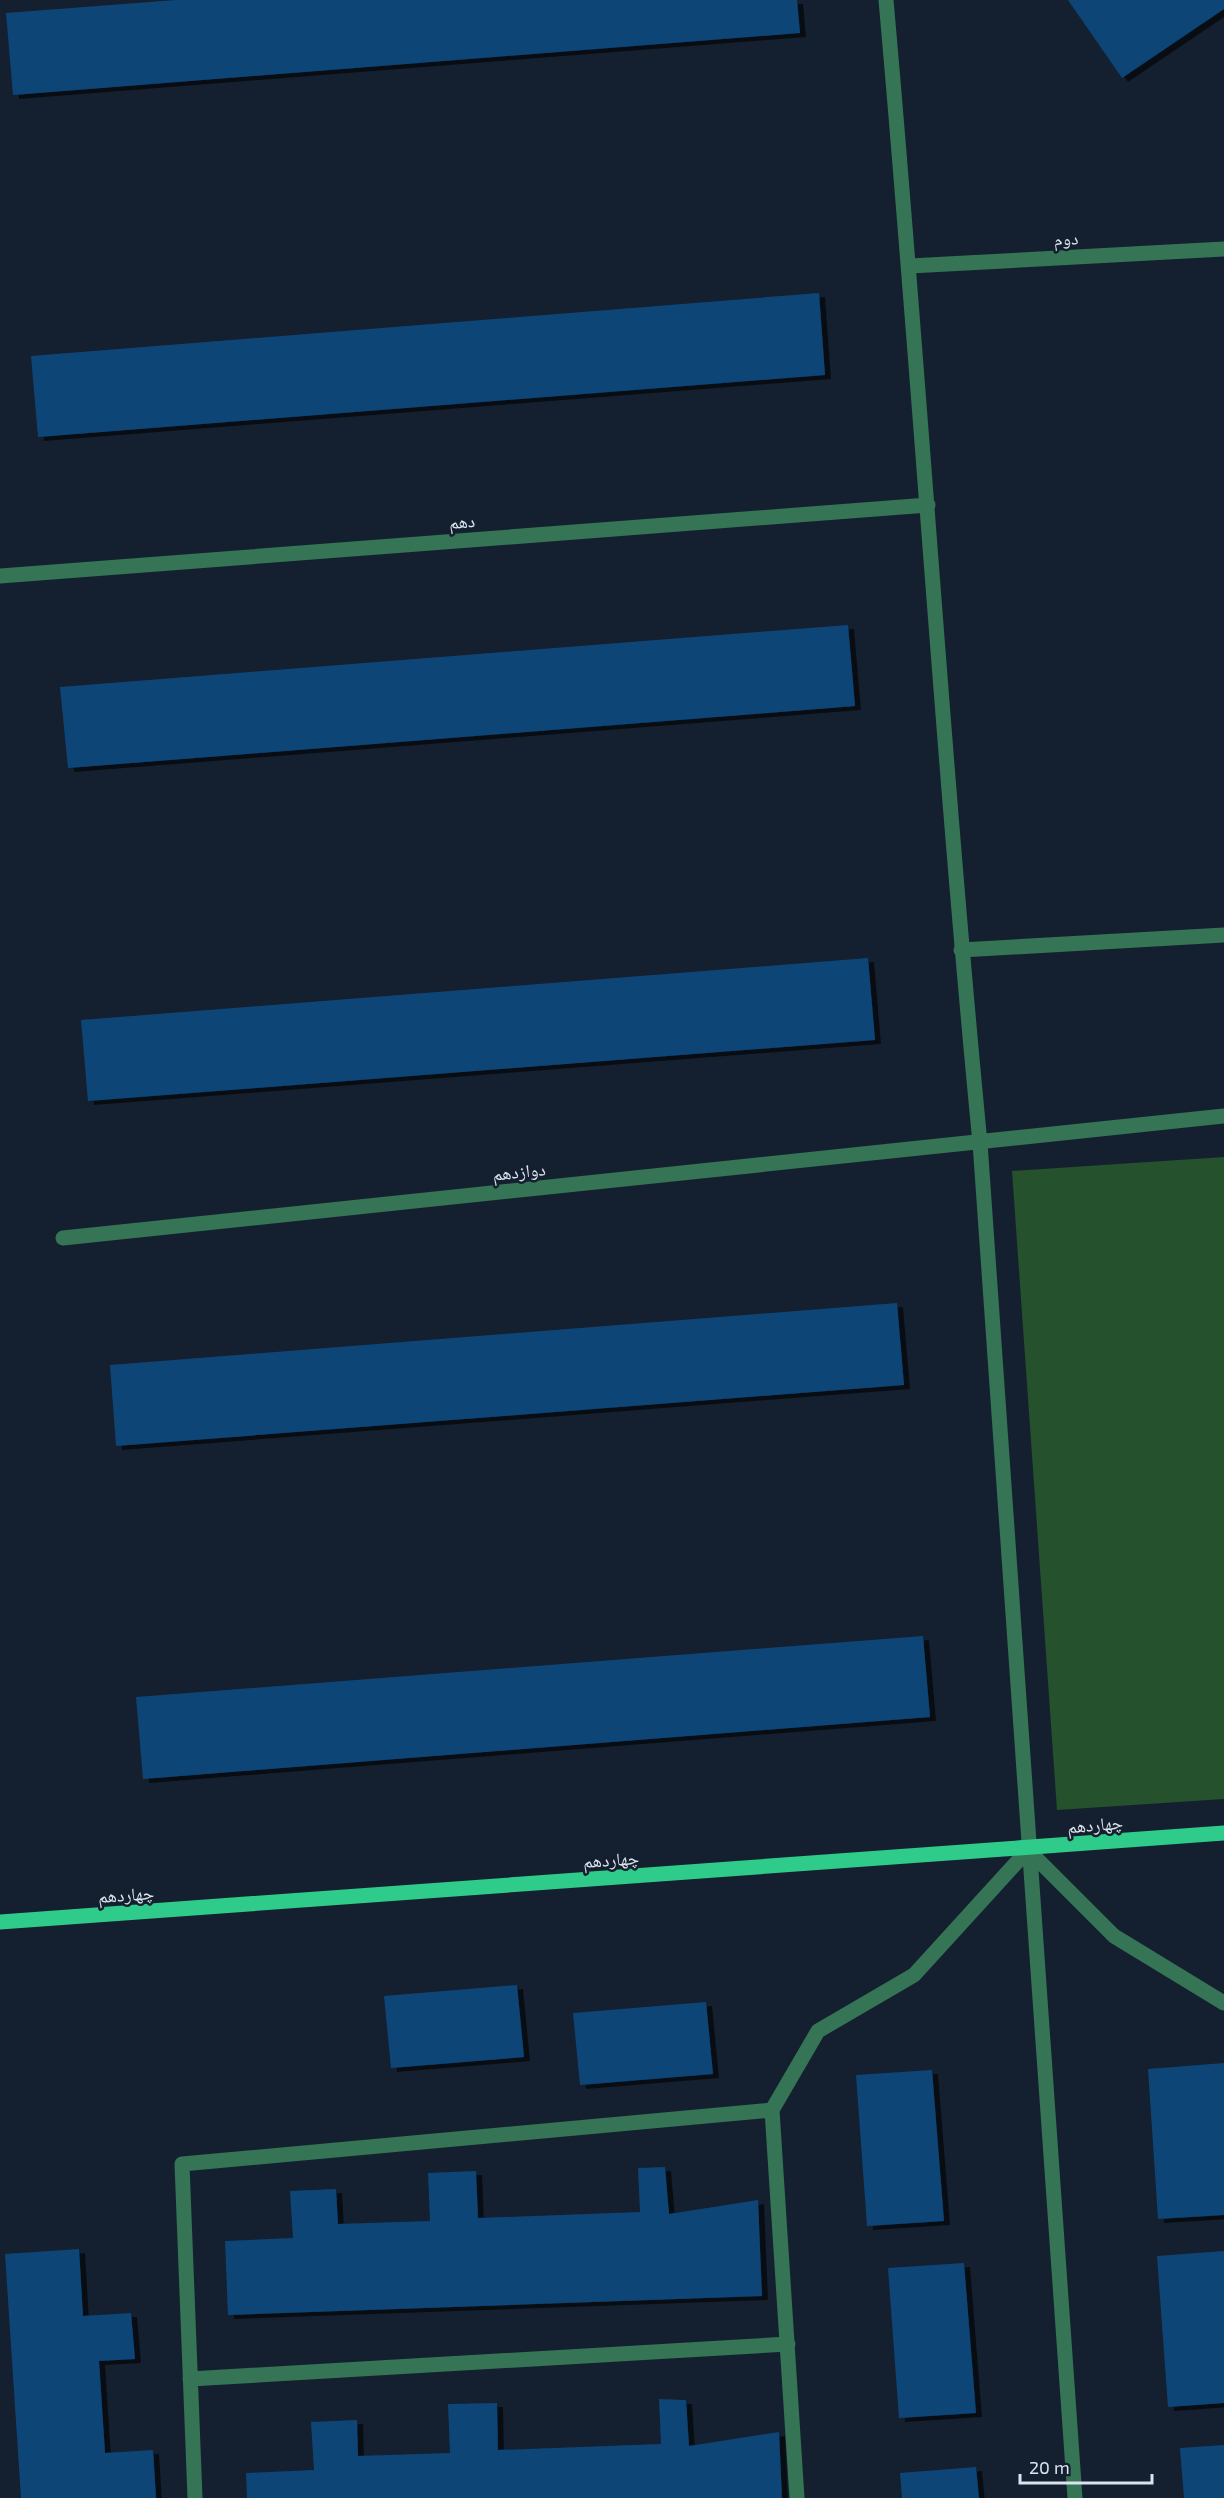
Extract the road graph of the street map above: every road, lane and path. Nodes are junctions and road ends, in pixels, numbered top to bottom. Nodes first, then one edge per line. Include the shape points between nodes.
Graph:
1 (886, 0) edge
2 (1224, 249) edge
3 (910, 266) junction
4 (928, 505) junction
5 (0, 576) edge
6 (1224, 935) edge
7 (961, 950) junction
8 (1224, 1116) edge
9 (980, 1143) junction
10 (63, 1238) dead end
11 (1224, 1833) edge
12 (1028, 1850) junction
13 (0, 1922) edge
14 (1224, 2003) edge
15 (772, 2110) junction
16 (788, 2344) junction
17 (190, 2379) junction
18 (195, 2498) edge
19 (797, 2498) edge
20 (1075, 2498) edge

1 - 3 street
2 - 3 street, دوم
3 - 4 street
4 - 5 street, دهم
4 - 7 street
6 - 7 street
7 - 9 street
8 - 9 street, دوازدهم
9 - 10 street, دوازدهم
9 - 12 street
11 - 12 main road, چهاردهم
12 - 13 main road, چهاردهم
12 - 14 street via 1114,1936
12 - 15 street via 914,1975 819,2031
12 - 20 street
15 - 16 street
15 - 17 street via 182,2163
16 - 17 street
16 - 19 street
17 - 18 street

